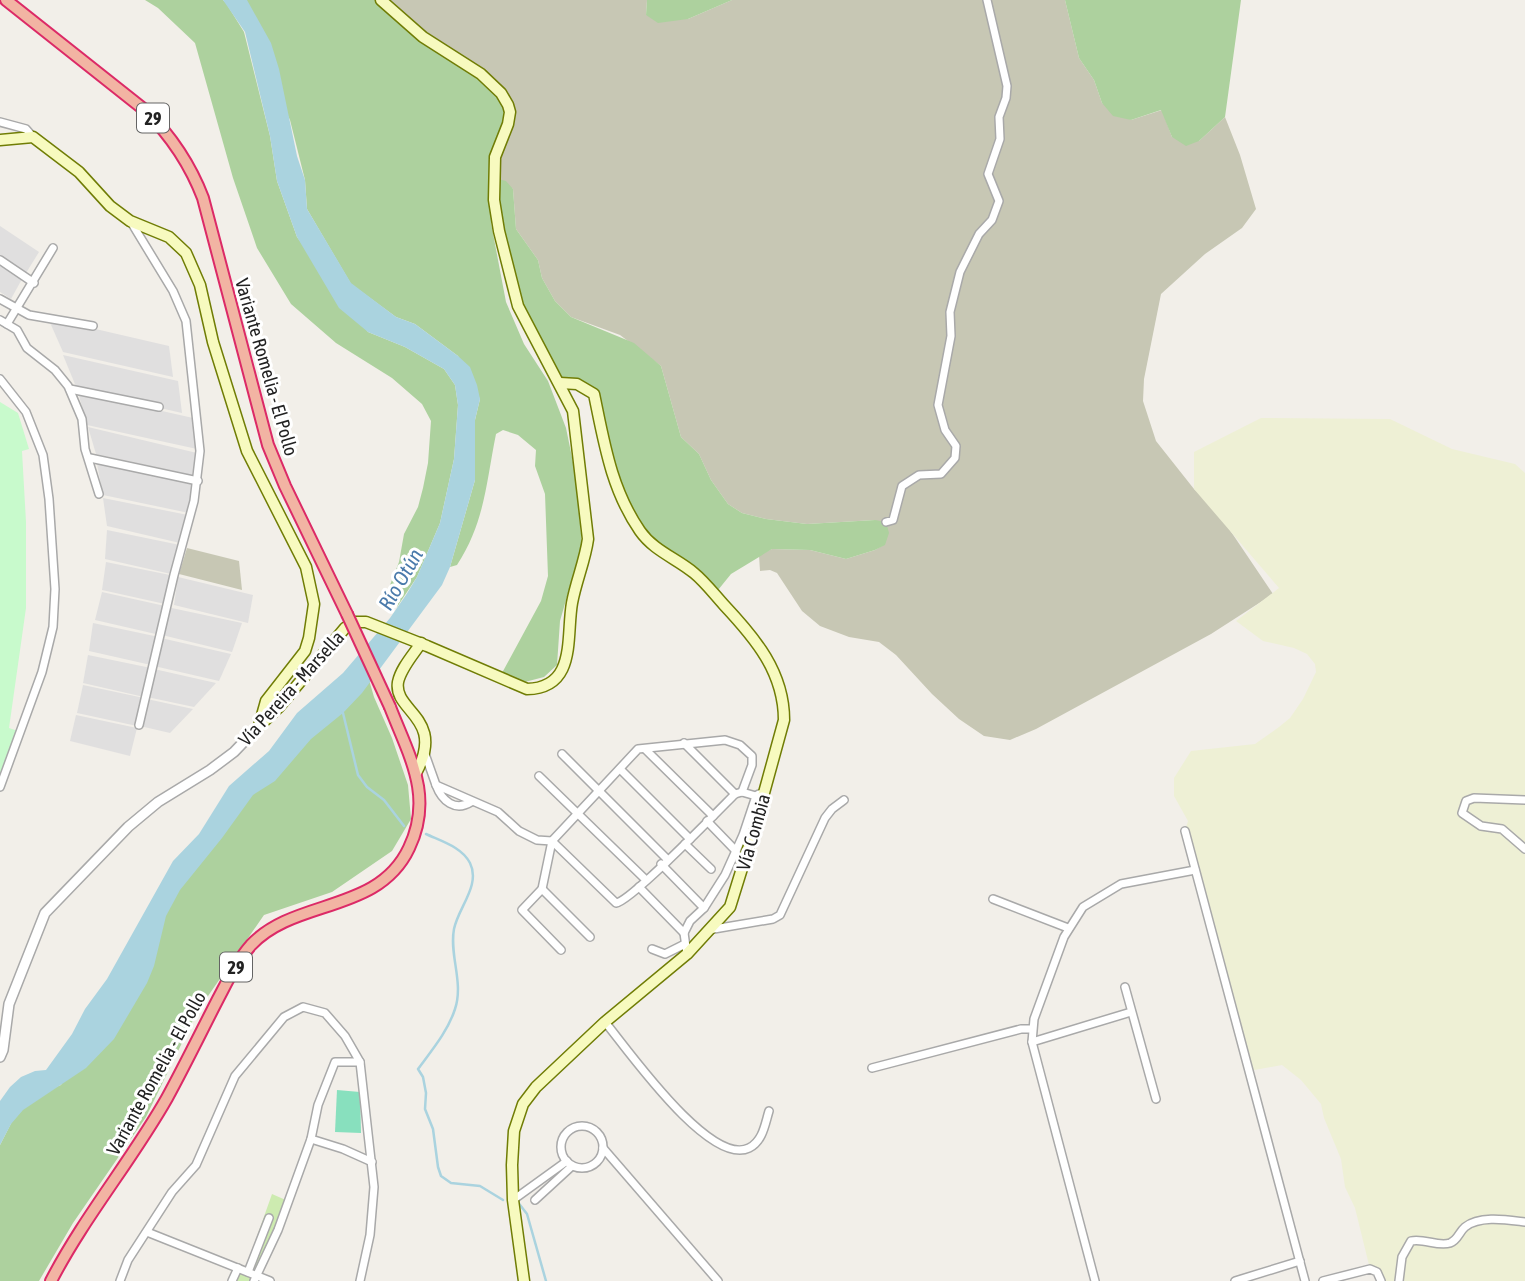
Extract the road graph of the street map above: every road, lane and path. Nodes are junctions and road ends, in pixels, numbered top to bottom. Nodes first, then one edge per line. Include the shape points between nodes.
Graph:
1 (6, 0) edge
2 (381, 0) edge
3 (987, 0) edge
4 (0, 122) edge
5 (33, 137) junction
6 (0, 140) edge
7 (130, 221) junction
8 (53, 248) dead end
9 (0, 260) edge
10 (34, 283) junction
11 (0, 299) edge
12 (16, 309) junction
13 (3, 322) edge
14 (93, 326) dead end
15 (0, 379) edge
16 (560, 383) junction
17 (70, 389) junction
18 (159, 407) dead end
19 (90, 458) junction
20 (198, 481) junction
21 (99, 494) dead end
22 (886, 522) dead end
23 (421, 643) junction
24 (139, 726) dead end
25 (259, 726) junction
26 (684, 743) junction
27 (645, 748) junction
28 (425, 754) junction
29 (562, 754) dead end
30 (620, 769) junction
31 (416, 773) junction
32 (539, 776) dead end
33 (0, 786) edge
34 (765, 789) junction
35 (599, 791) junction
36 (738, 793) junction
37 (756, 796) junction
38 (844, 800) dead end
39 (1525, 800) edge
40 (578, 814) junction
41 (710, 818) junction
42 (1185, 831) dead end
43 (552, 841) junction
44 (687, 842) junction
45 (1525, 849) edge
46 (736, 851) junction
47 (664, 862) junction
48 (711, 869) dead end
49 (1195, 870) junction
50 (646, 880) junction
51 (639, 887) junction
52 (542, 889) junction
53 (993, 899) dead end
54 (704, 908) junction
55 (1068, 928) junction
56 (708, 930) junction
57 (684, 933) junction
58 (590, 937) dead end
59 (652, 949) dead end
60 (686, 949) junction
61 (561, 950) dead end
62 (1125, 987) dead end
63 (1131, 1012) junction
64 (605, 1022) junction
65 (1032, 1029) junction
66 (1032, 1042) junction
67 (0, 1057) edge
68 (360, 1062) junction
69 (872, 1068) dead end
70 (1156, 1099) dead end
71 (769, 1111) dead end
72 (311, 1139) junction
73 (603, 1148) junction
74 (372, 1162) junction
75 (570, 1164) junction
76 (513, 1200) junction
77 (535, 1200) dead end
78 (269, 1219) dead end
79 (1525, 1222) edge
80 (147, 1231) junction
81 (1300, 1261) junction
82 (238, 1268) junction
83 (248, 1272) junction
84 (256, 1278) edge
85 (51, 1281) edge
86 (120, 1281) edge
87 (232, 1281) edge
88 (270, 1281) edge
89 (360, 1281) edge
90 (524, 1281) edge
91 (718, 1281) edge
92 (1096, 1281) edge
93 (1235, 1281) edge
94 (1305, 1281) edge
95 (1323, 1281) edge
96 (1381, 1281) edge
97 (1399, 1281) edge

1 - 31 highway, Variante Romelia - El Pollo / 29, bridge via 146,111 175,144 195,178 268,445
2 - 16 main road, Vía Pereira - Marsella via 423,37 481,74 508,105 508,124 495,158 499,231 518,306
3 - 22 street via 1007,86 999,117 1000,139 988,174 999,201 960,272 950,312 951,336 937,405 956,446 955,458 942,474 919,475 902,486 893,520
4 - 5 street via 26,129
5 - 6 main road
5 - 7 main road via 79,172
7 - 20 street via 186,321 200,451
7 - 25 main road via 169,237 191,262 247,451 311,584 314,604 305,651 266,701
8 - 10 street
9 - 10 street
10 - 12 street
11 - 12 street
12 - 13 street
12 - 14 street
13 - 17 street via 17,330 27,348
15 - 33 street via 26,412 43,455 55,589 53,627 42,672
16 - 23 main road, Vía Pereira - Marsella via 573,411 588,539 572,602 569,648 560,673 542,689 527,689
16 - 34 main road, Vía Combia via 578,384 594,394 608,462 640,530 661,552 695,573 755,638 771,665 784,720
17 - 18 street
17 - 19 street
19 - 20 street
19 - 21 street
20 - 24 street
23 - 25 main road, Vía Pereira - Marsella via 377,626 352,623
23 - 28 main road via 402,673 398,689 421,724
25 - 67 street, Vía Pereira - Marsella via 234,752 128,827 45,913 9,1004
26 - 27 street
26 - 36 street
26 - 36 street via 726,740 752,756
27 - 30 street
27 - 41 street
28 - 31 main road
28 - 43 street via 436,785 498,813 537,840
29 - 35 street
30 - 35 street
30 - 44 street
31 - 85 highway, Variante Romelia - El Pollo / 29 via 418,823 398,867 371,890 286,922 251,946 230,976 152,1124
32 - 40 street
34 - 37 street
34 - 56 main road, Vía Combia via 733,901
35 - 40 street
35 - 47 street
36 - 37 street
36 - 41 street
37 - 46 street
38 - 56 street via 825,818 780,915
39 - 45 street via 1474,798 1466,801 1462,813 1481,826 1502,829
40 - 43 street
40 - 50 street
41 - 44 street
41 - 46 street
42 - 49 street
43 - 51 street via 612,902 621,902
43 - 52 street
44 - 47 street
44 - 48 street
46 - 54 street
47 - 50 street
47 - 54 street
49 - 55 street via 1121,884 1083,907
49 - 81 street
50 - 51 street
51 - 57 street
52 - 58 street
52 - 61 street via 522,910
53 - 55 street
54 - 57 street
55 - 65 street
56 - 60 main road, Vía Combia
57 - 60 street
59 - 60 street via 665,954
60 - 64 main road, Vía Combia
62 - 63 street
63 - 66 street
63 - 70 street
64 - 71 street via 684,1118 721,1146 748,1148 758,1140
64 - 76 main road, Vía Combia via 523,1104 514,1130
65 - 66 street
65 - 69 street
66 - 92 street
68 - 72 street via 335,1062
68 - 74 street
68 - 80 street via 325,1013 303,1007 284,1017 235,1076 196,1165
72 - 74 street
72 - 84 street
73 - 75 street via 592,1166
73 - 75 street via 595,1130 575,1127 562,1142 563,1156
73 - 91 street
74 - 89 street via 370,1235
75 - 76 street
75 - 77 street
76 - 90 main road, Vía Combia
78 - 83 street
79 - 97 street via 1474,1223 1444,1244 1411,1241 1402,1257
80 - 82 street
80 - 86 street
81 - 93 street
81 - 94 street
82 - 83 street
82 - 87 street
83 - 84 street
84 - 88 street
95 - 96 street via 1370,1269

